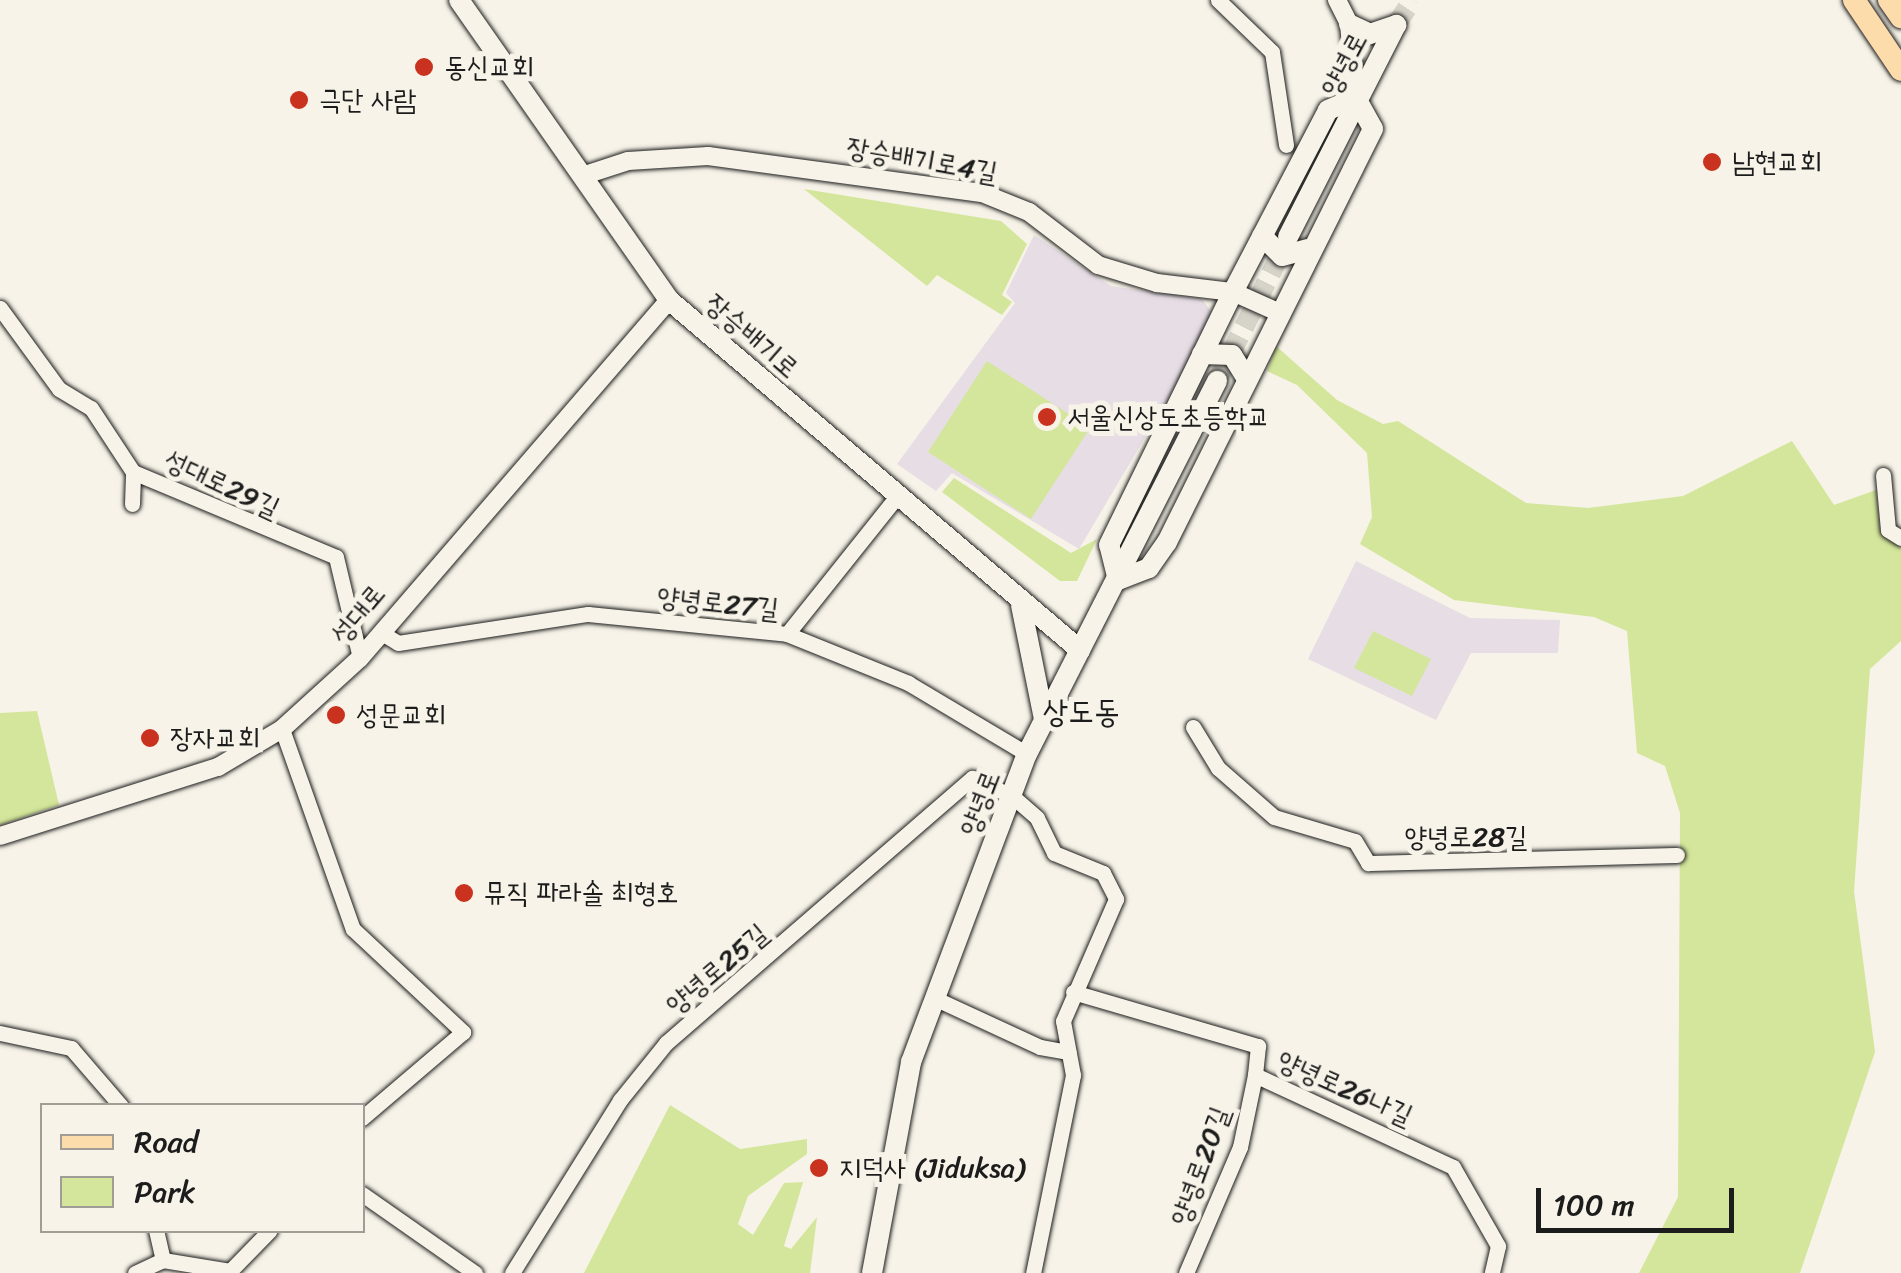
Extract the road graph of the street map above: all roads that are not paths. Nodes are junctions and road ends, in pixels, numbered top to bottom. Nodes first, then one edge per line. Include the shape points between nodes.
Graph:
1 (459, 0) edge
2 (1218, 0) edge
3 (1337, 0) edge
4 (1854, 0) edge
5 (1889, 0) edge
6 (1901, 17) edge
7 (1349, 24) junction
8 (1901, 70) edge
9 (1356, 98) junction
10 (1286, 145) dead end
11 (582, 176) junction
12 (1262, 236) junction
13 (1288, 237) tunnel mouth
14 (1308, 250) junction
15 (1233, 292) junction
16 (669, 300) junction
17 (0, 308) edge
18 (1278, 312) junction
19 (1202, 354) junction
20 (1245, 376) junction
21 (1217, 380) tunnel mouth
22 (133, 472) junction
23 (1883, 475) dead end
24 (897, 496) junction
25 (132, 504) dead end
26 (1901, 538) edge
27 (1118, 580) junction
28 (1021, 605) junction
29 (380, 632) junction
30 (787, 634) junction
31 (1080, 650) junction
32 (360, 658) junction
33 (1044, 719) junction
34 (1193, 727) dead end
35 (282, 728) junction
36 (1027, 754) junction
37 (1012, 796) junction
38 (0, 836) edge
39 (1677, 855) dead end
40 (1074, 992) junction
41 (934, 998) junction
42 (0, 1033) edge
43 (1069, 1052) junction
44 (1255, 1075) junction
45 (118, 1103) edge
46 (365, 1115) edge
47 (365, 1196) edge
48 (157, 1233) edge
49 (267, 1233) edge
50 (163, 1260) junction
51 (135, 1273) edge
52 (475, 1273) edge
53 (512, 1273) edge
54 (872, 1273) edge
55 (1032, 1273) edge
56 (1186, 1273) edge
57 (1492, 1273) edge

1 - 11 main road, 장승배기로
2 - 10 street via 1272,52
3 - 7 street
4 - 8 main road
5 - 6 main road
7 - 9 street
7 - 9 main road, 양녕로 via 1370,34 1396,25
9 - 12 main road via 1328,110
9 - 13 main road, 양녕로
9 - 14 main road via 1373,129
11 - 15 street, 장승배기로4길 via 628,161 708,156 982,193 1029,212 1098,264 1157,283
11 - 16 main road, 장승배기로
12 - 14 main road via 1282,256
12 - 15 main road
14 - 18 main road
15 - 18 street, 장승배기로4길
15 - 19 main road
16 - 24 main road, 장승배기로
16 - 29 street, 성대로
17 - 22 street, 성대로29길 via 59,389 91,408
18 - 20 main road
19 - 20 main road via 1232,355
19 - 27 main road via 1109,545
20 - 27 main road via 1167,542 1149,568
21 - 27 main road, 양녕로
22 - 25 street
22 - 32 street, 성대로29길 via 336,558
23 - 26 street via 1888,530
24 - 28 main road, 장승배기로
24 - 30 street
27 - 31 main road, 양녕로
28 - 31 main road, 장승배기로
28 - 33 main road
29 - 30 street, 양녕로27길 via 398,643 588,614
29 - 32 street, 성대로
30 - 36 street, 양녕로27길 via 908,683
31 - 33 main road, 양녕로
32 - 35 street, 성대로
33 - 36 main road, 양녕로
34 - 39 street, 양녕로28길 via 1218,768 1274,817 1355,841 1368,862
35 - 38 street, 성대로 via 218,767
35 - 46 street via 353,929 463,1032
36 - 37 main road, 양녕로
37 - 40 street via 1037,818 1054,853 1102,873 1116,899
37 - 41 main road, 양녕로
37 - 53 street, 양녕로25길 via 972,778 666,1043 620,1100
40 - 43 street via 1064,1021
40 - 44 street, 양녕로26나길 via 1258,1046
41 - 43 street via 1040,1047
41 - 54 main road, 양녕로 via 900,1109
42 - 45 street via 72,1048
43 - 55 street via 1072,1075
44 - 56 street, 양녕로20길 via 1240,1147
44 - 57 street, 양녕로26나길 via 1453,1167 1498,1246
47 - 52 street
48 - 50 street
49 - 50 street via 230,1271
50 - 51 street

